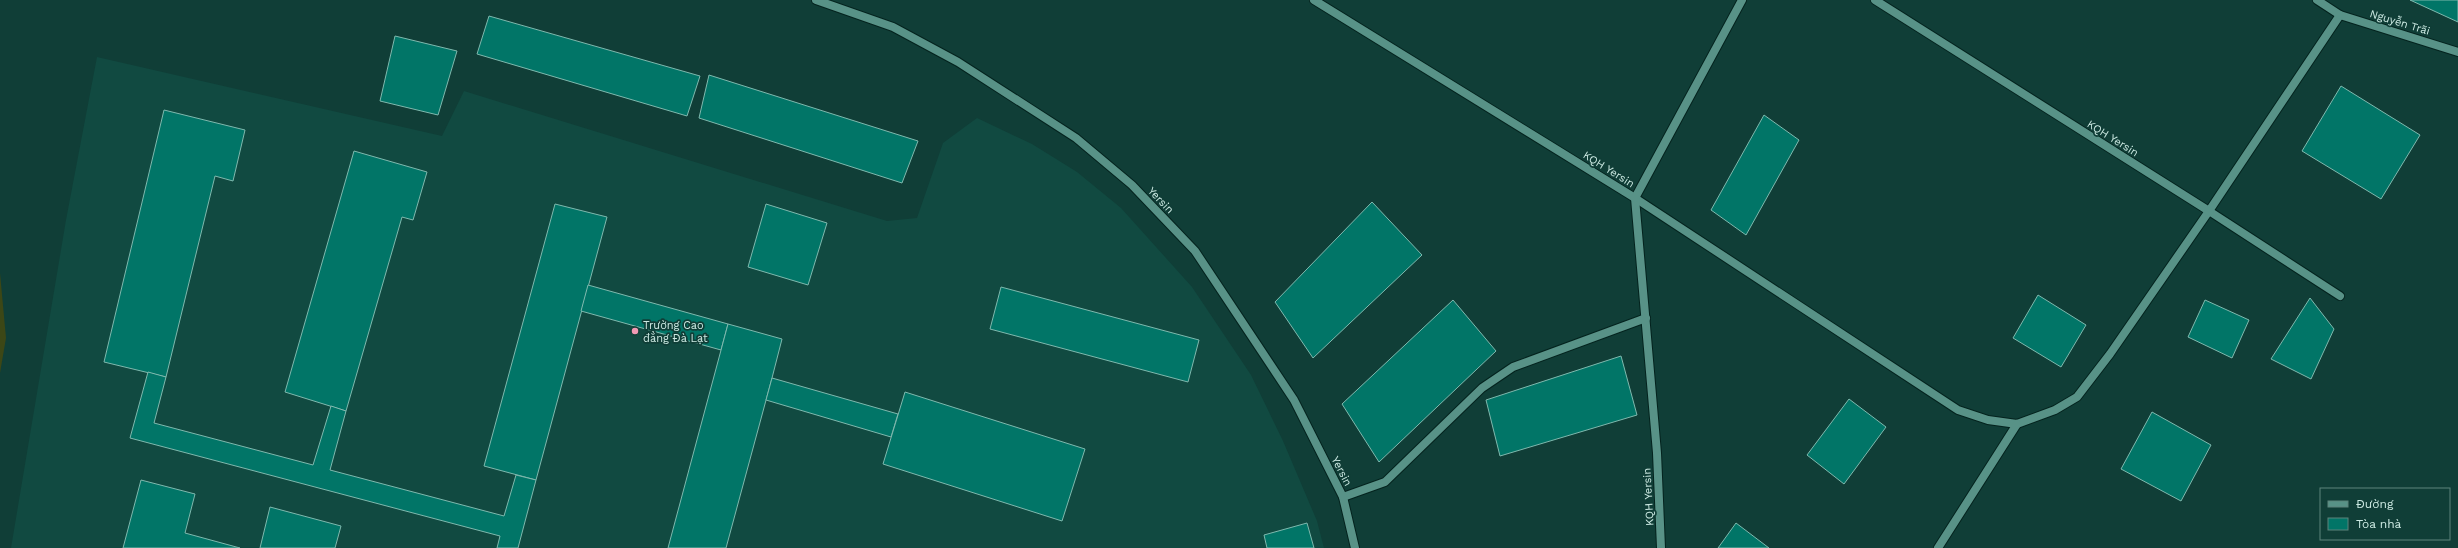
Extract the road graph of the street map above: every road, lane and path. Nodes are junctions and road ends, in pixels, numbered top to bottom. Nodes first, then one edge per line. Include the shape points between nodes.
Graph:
1 (816, 0) edge
2 (1314, 0) edge
3 (1742, 0) edge
4 (1874, 0) edge
5 (2317, 0) edge
6 (2340, 15) junction
7 (2458, 52) edge
8 (1635, 198) junction
9 (2210, 211) junction
10 (2340, 296) dead end
11 (1646, 318) junction
12 (2017, 424) junction
13 (1343, 497) junction
14 (1355, 548) edge
15 (1661, 548) edge
16 (1938, 548) edge

1 - 13 street, Yersin via 893,26 958,62 1076,138 1132,185 1195,251 1294,400
2 - 8 street, KQH Yersin
3 - 8 street
4 - 9 street, KQH Yersin
5 - 6 street, Nguyễn Trãi
6 - 7 street, Nguyễn Trãi
6 - 9 street
8 - 11 street, KQH Yersin
8 - 12 street via 1958,410 1988,420
9 - 10 street, KQH Yersin
9 - 12 street via 2077,397 2055,410
11 - 13 street via 1513,367 1482,388 1385,482
11 - 15 street, KQH Yersin via 1657,453
12 - 16 street
13 - 14 street, Yersin

